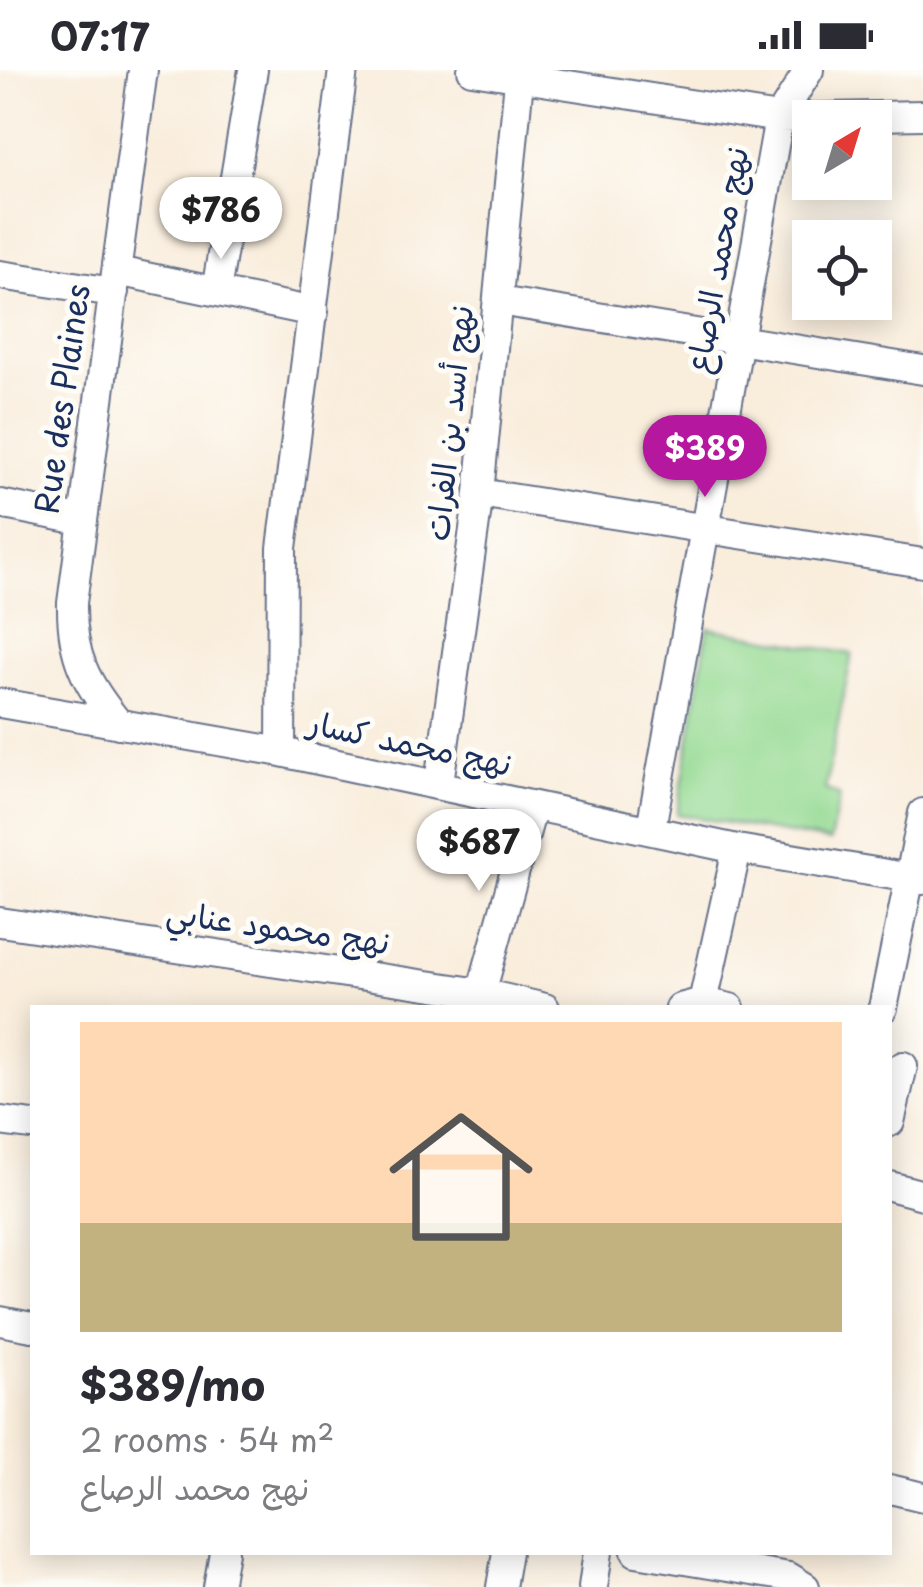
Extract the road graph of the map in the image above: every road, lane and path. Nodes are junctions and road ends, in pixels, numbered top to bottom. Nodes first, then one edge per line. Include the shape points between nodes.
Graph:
1 (143, 70) edge
2 (253, 70) edge
3 (343, 70) edge
4 (472, 70) edge
5 (808, 70) edge
6 (520, 74) edge
7 (923, 115) edge
8 (779, 118) junction
9 (0, 276) edge
10 (116, 282) junction
11 (216, 290) junction
12 (499, 300) junction
13 (314, 312) junction
14 (738, 338) junction
15 (923, 370) edge
16 (479, 492) junction
17 (0, 504) edge
18 (80, 520) junction
19 (708, 530) junction
20 (923, 563) edge
21 (0, 703) edge
22 (120, 724) junction
23 (281, 752) junction
24 (439, 783) junction
25 (533, 806) junction
26 (923, 812) edge
27 (651, 828) junction
28 (738, 850) junction
29 (917, 879) edge
30 (0, 922) edge
31 (475, 1000) edge
32 (519, 1005) edge
33 (704, 1005) edge
34 (884, 1005) edge
35 (905, 1063) edge
36 (892, 1114) edge
37 (0, 1121) edge
38 (30, 1126) edge
39 (892, 1187) edge
40 (923, 1195) edge
41 (0, 1322) edge
42 (30, 1328) edge
43 (892, 1489) edge
44 (923, 1497) edge
45 (223, 1555) edge
46 (506, 1555) edge
47 (598, 1555) edge
48 (655, 1555) edge
49 (218, 1587) edge
50 (501, 1587) edge
51 (593, 1587) edge
52 (806, 1587) edge

1 - 10 street, Rue des Plaines
2 - 11 street
3 - 13 street
4 - 6 street
5 - 8 street, نهج محمد الرصاع
6 - 8 street
6 - 12 street, نهج أسد بن الفرات
7 - 8 street
8 - 14 street, نهج محمد الرصاع
9 - 10 street
10 - 11 street
10 - 18 street, Rue des Plaines
11 - 13 street
12 - 14 street
12 - 16 street, نهج أسد بن الفرات
13 - 23 street via 282,548
14 - 15 street
14 - 19 street, نهج محمد الرصاع
16 - 19 street
16 - 24 street, نهج أسد بن الفرات
17 - 18 street
18 - 22 street, Rue des Plaines via 71,638 87,684
19 - 20 street
19 - 27 street, نهج محمد الرصاع
21 - 22 street, نهج محمد كسار
22 - 23 street, نهج محمد كسار
23 - 24 street, نهج محمد كسار
24 - 25 street, نهج محمد كسار
25 - 27 street, نهج محمد كسار
25 - 31 street
26 - 29 street
27 - 28 street, نهج محمد كسار
28 - 29 street, نهج محمد كسار
28 - 33 street
29 - 34 street
30 - 31 street, نهج محمود عنابي
31 - 32 street, نهج محمود عنابي
35 - 36 street
37 - 38 street
39 - 40 street
41 - 42 street
43 - 44 street
45 - 49 street
46 - 50 street
47 - 51 street
48 - 52 street via 789,1576

